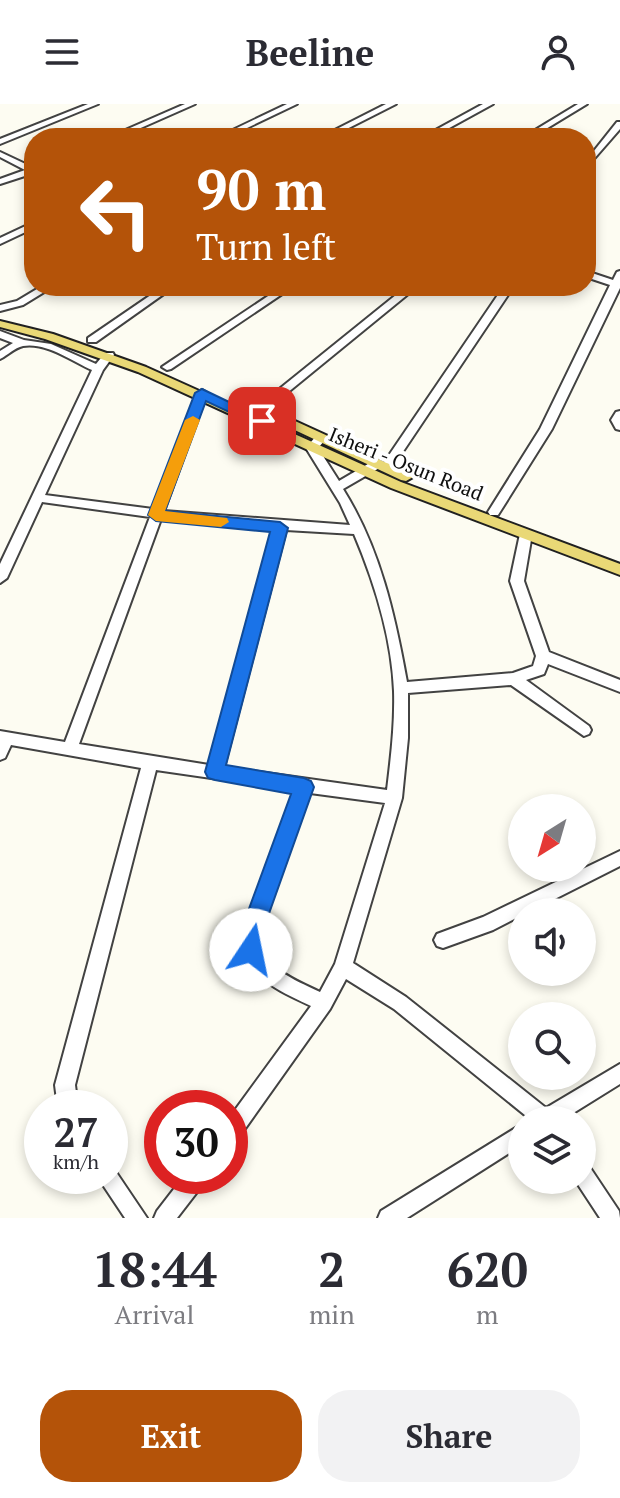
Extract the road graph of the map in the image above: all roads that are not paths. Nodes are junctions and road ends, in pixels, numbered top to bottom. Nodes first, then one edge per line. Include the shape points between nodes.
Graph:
1 (94, 104) edge
2 (191, 104) edge
3 (293, 104) edge
4 (392, 104) edge
5 (489, 104) edge
6 (583, 104) edge
7 (620, 124) edge
8 (35, 128) edge
9 (135, 128) edge
10 (241, 128) edge
11 (343, 128) edge
12 (444, 128) edge
13 (543, 128) edge
14 (24, 132) edge
15 (0, 142) edge
16 (0, 154) edge
17 (596, 154) edge
18 (24, 167) edge
19 (24, 174) edge
20 (0, 182) edge
21 (24, 230) edge
22 (0, 241) edge
23 (596, 276) edge
24 (618, 281) edge
25 (32, 296) edge
26 (156, 296) edge
27 (274, 296) edge
28 (401, 296) edge
29 (502, 296) edge
30 (0, 308) edge
31 (0, 315) edge
32 (0, 324) edge
33 (0, 334) edge
34 (92, 340) junction
35 (20, 342) junction
36 (109, 355) junction
37 (0, 356) edge
38 (167, 367) junction
39 (98, 369) junction
40 (202, 393) junction
41 (261, 409) junction
42 (620, 414) edge
43 (620, 427) edge
44 (316, 443) junction
45 (376, 468) junction
46 (336, 488) junction
47 (40, 498) junction
48 (494, 512) junction
49 (156, 515) junction
50 (280, 528) junction
51 (358, 530) junction
52 (526, 534) junction
53 (620, 559) edge
54 (620, 570) edge
55 (0, 578) edge
56 (543, 656) junction
57 (514, 679) junction
58 (620, 686) edge
59 (401, 688) junction
60 (584, 730) dead end
61 (2, 743) edge
62 (70, 748) junction
63 (150, 763) junction
64 (215, 772) junction
65 (304, 787) junction
66 (394, 798) junction
67 (620, 858) edge
68 (443, 940) dead end
69 (343, 967) junction
70 (324, 1003) junction
71 (620, 1073) edge
72 (66, 1090) edge
73 (528, 1106) edge
74 (567, 1106) edge
75 (248, 1108) edge
76 (508, 1143) edge
77 (120, 1194) edge
78 (183, 1194) edge
79 (596, 1194) edge
80 (137, 1218) edge
81 (164, 1218) edge
82 (388, 1218) edge
83 (612, 1218) edge

1 - 8 street
2 - 9 street
3 - 10 street
4 - 11 street
5 - 12 street
6 - 13 street
7 - 17 street
14 - 15 street
16 - 18 street
19 - 20 street
21 - 22 street
23 - 24 street
24 - 48 street via 546,429
25 - 30 street
26 - 34 street
27 - 38 street
28 - 41 street
29 - 45 street
31 - 34 main road
32 - 36 main road, Isheri - Osun Road
33 - 35 street
34 - 38 main road
35 - 37 street
35 - 39 street via 54,349
36 - 39 street
36 - 40 main road, Isheri - Osun Road
38 - 41 main road
39 - 47 street
40 - 44 main road, Isheri - Osun Road
40 - 49 street
41 - 44 main road
42 - 43 street
44 - 45 main road, Isheri - Osun Road
44 - 46 street
45 - 46 street
45 - 48 main road
45 - 52 main road, Isheri - Osun Road
46 - 51 street
47 - 49 street
47 - 55 street
48 - 53 main road
49 - 50 street
49 - 62 street
50 - 51 street
50 - 64 street
51 - 59 street via 390,622
52 - 54 main road, Isheri - Osun Road
52 - 56 street via 517,581
56 - 57 street via 539,670
56 - 58 street
57 - 59 street
57 - 60 street
59 - 66 street
61 - 62 street
62 - 63 street
63 - 64 street
63 - 72 street
64 - 65 street
65 - 66 street
65 - 70 street via 250,936 251,950 264,972
66 - 69 street
67 - 68 street
69 - 70 street
69 - 73 street via 400,1003
70 - 75 street
71 - 74 street
76 - 82 street
77 - 80 street
78 - 81 street
79 - 83 street

